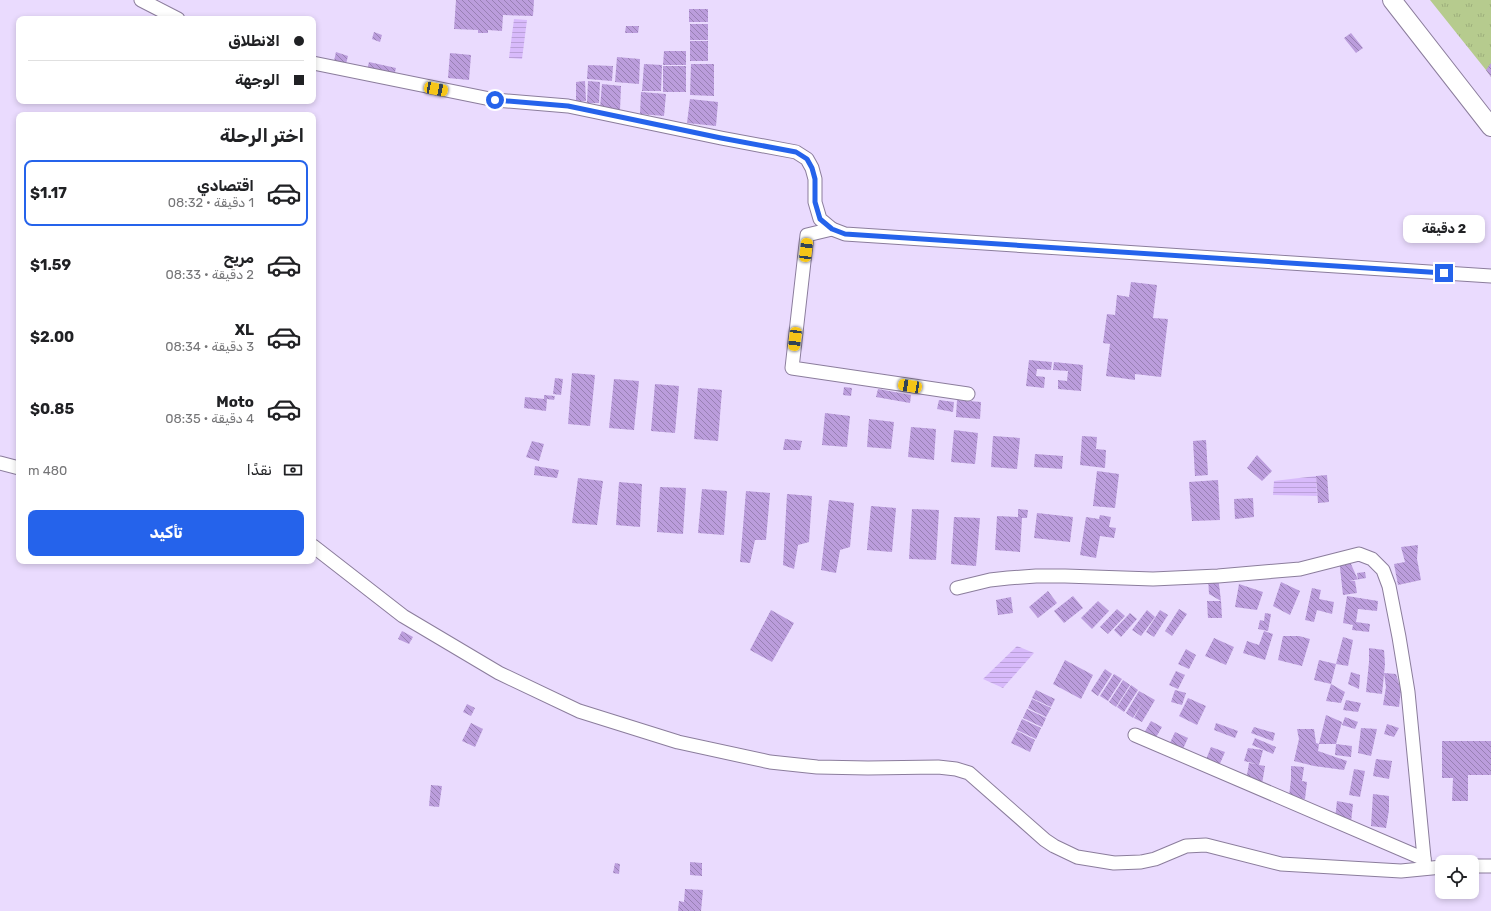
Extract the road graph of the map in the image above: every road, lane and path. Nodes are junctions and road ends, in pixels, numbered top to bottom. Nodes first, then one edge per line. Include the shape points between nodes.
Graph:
1 (141, 0) edge
2 (1392, 0) edge
3 (172, 16) edge
4 (316, 64) edge
5 (1491, 127) edge
6 (832, 229) junction
7 (1491, 276) edge
8 (968, 394) dead end
9 (0, 463) edge
10 (16, 467) edge
11 (316, 548) edge
12 (957, 588) dead end
13 (1135, 735) dead end
14 (1424, 863) junction
15 (1435, 865) edge
16 (1479, 866) edge
17 (1491, 866) edge

1 - 3 street
2 - 5 main road
4 - 6 street via 495,100 568,106 796,152 807,159 812,168 815,179 815,202 820,219
6 - 7 street via 845,234 870,236
6 - 8 street via 807,235 792,368
9 - 10 street
11 - 14 street via 403,616 500,673 579,711 678,742 770,762 817,767 956,769 969,773 1045,840 1077,857 1128,864 1155,859 1186,846 1206,845 1281,864 1401,871
12 - 14 street via 990,580 1022,577 1153,579 1218,576 1300,569 1359,554 1372,559 1383,570 1390,586 1399,637 1408,692
13 - 14 street
14 - 15 street
16 - 17 street

